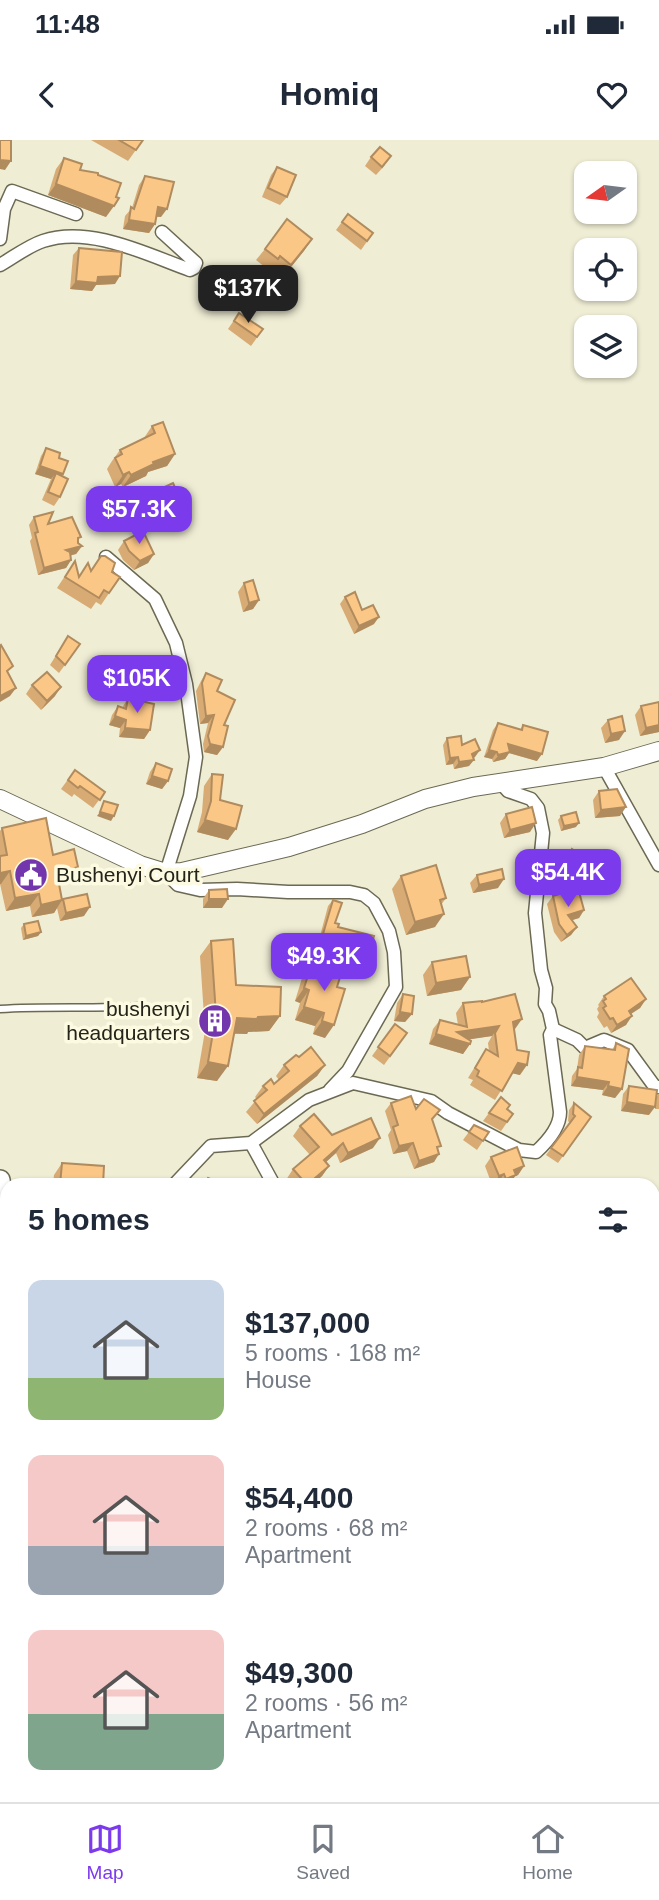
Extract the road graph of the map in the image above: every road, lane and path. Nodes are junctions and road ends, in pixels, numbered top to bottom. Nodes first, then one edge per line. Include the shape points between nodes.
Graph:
1 (76, 214) dead end
2 (162, 232) dead end
3 (0, 239) edge
4 (0, 265) edge
5 (106, 557) edge
6 (659, 751) edge
7 (604, 767) junction
8 (500, 782) junction
9 (0, 799) edge
10 (659, 865) edge
11 (166, 873) junction
12 (142, 1006) dead end
13 (0, 1009) edge
14 (552, 1029) junction
15 (659, 1087) edge
16 (328, 1093) junction
17 (251, 1143) junction
18 (181, 1178) edge
19 (270, 1178) edge

1 - 3 street via 12,191
2 - 4 street via 188,254 196,263 194,268 85,236 43,240
5 - 11 street via 155,599 176,643 186,684 196,757 190,796
6 - 7 main road
7 - 8 main road
7 - 10 street
8 - 11 main road via 425,799 289,847
8 - 14 street via 538,808 543,833 535,913
9 - 11 main road via 105,850
11 - 16 street via 178,884 200,890 350,892 374,903 389,931 396,987 348,1071
12 - 13 lane
14 - 15 street via 585,1048 604,1041 628,1051
14 - 16 street via 560,1118 536,1152 519,1150 420,1097 353,1083
16 - 17 street via 309,1100
17 - 18 street via 211,1146
17 - 19 street

